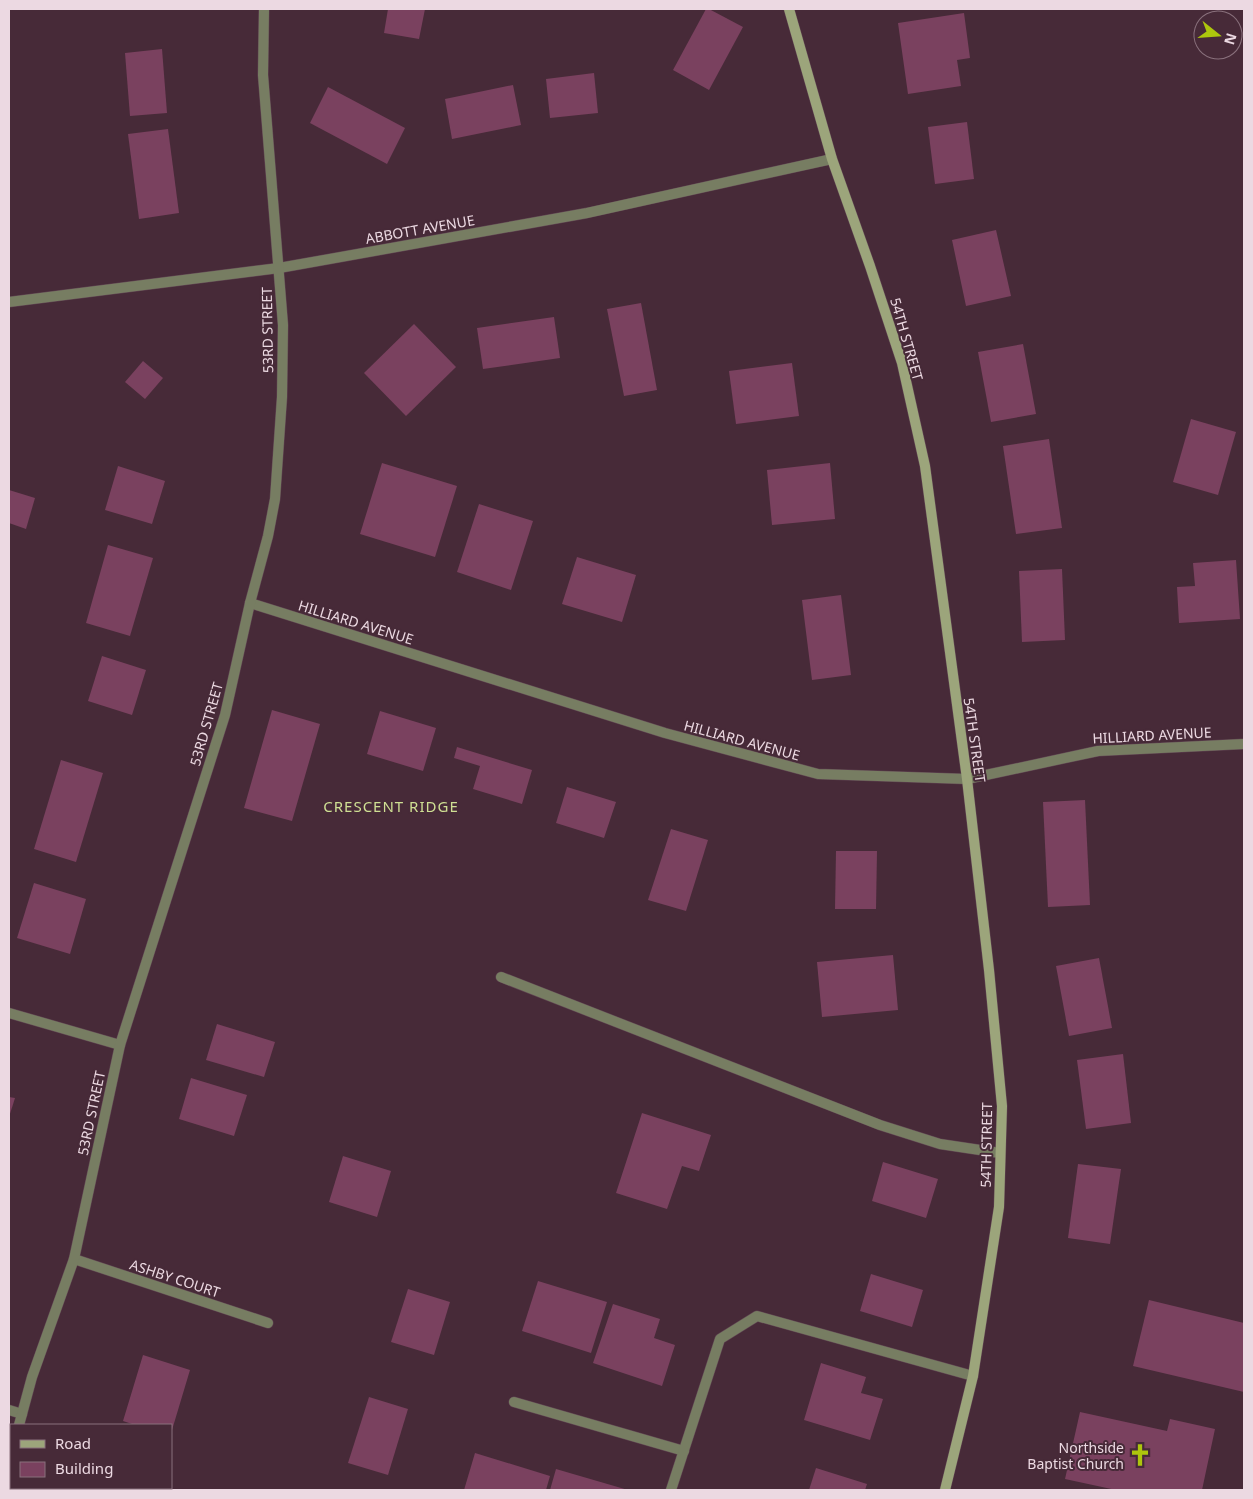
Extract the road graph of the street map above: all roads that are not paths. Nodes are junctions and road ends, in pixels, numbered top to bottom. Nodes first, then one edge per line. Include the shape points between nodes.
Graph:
1 (264, 9) edge
2 (789, 9) edge
3 (832, 159) junction
4 (279, 268) junction
5 (9, 302) edge
6 (250, 604) junction
7 (1244, 744) edge
8 (967, 779) junction
9 (501, 978) dead end
10 (9, 1013) edge
11 (120, 1045) junction
12 (1000, 1153) junction
13 (74, 1259) junction
14 (268, 1323) dead end
15 (973, 1376) junction
16 (514, 1402) dead end
17 (9, 1410) edge
18 (22, 1414) junction
19 (19, 1424) edge
20 (684, 1452) junction
21 (672, 1490) edge
22 (945, 1490) edge

1 - 4 street, 53RD STREET via 264,75
2 - 3 main road, 54TH STREET
3 - 4 street, ABBOTT AVENUE via 587,213
3 - 8 main road, 54TH STREET via 902,363 925,466
4 - 5 street, ABBOTT AVENUE
4 - 6 street, 53RD STREET via 283,325 282,397 275,499
6 - 8 street, HILLIARD AVENUE via 665,734 818,774
6 - 11 street, 53RD STREET via 225,715
7 - 8 street, HILLIARD AVENUE via 1098,751
8 - 12 main road, 54TH STREET via 1002,1106
9 - 12 street via 880,1124 940,1144
10 - 11 street
11 - 13 street, 53RD STREET
12 - 15 main road, 54TH STREET via 999,1207
13 - 14 street, ASHBY COURT
13 - 18 street, 53RD STREET
15 - 20 street via 757,1316 720,1339
15 - 22 main road, 54TH STREET
16 - 20 street
17 - 18 street
18 - 19 street, 53RD STREET
20 - 21 street

